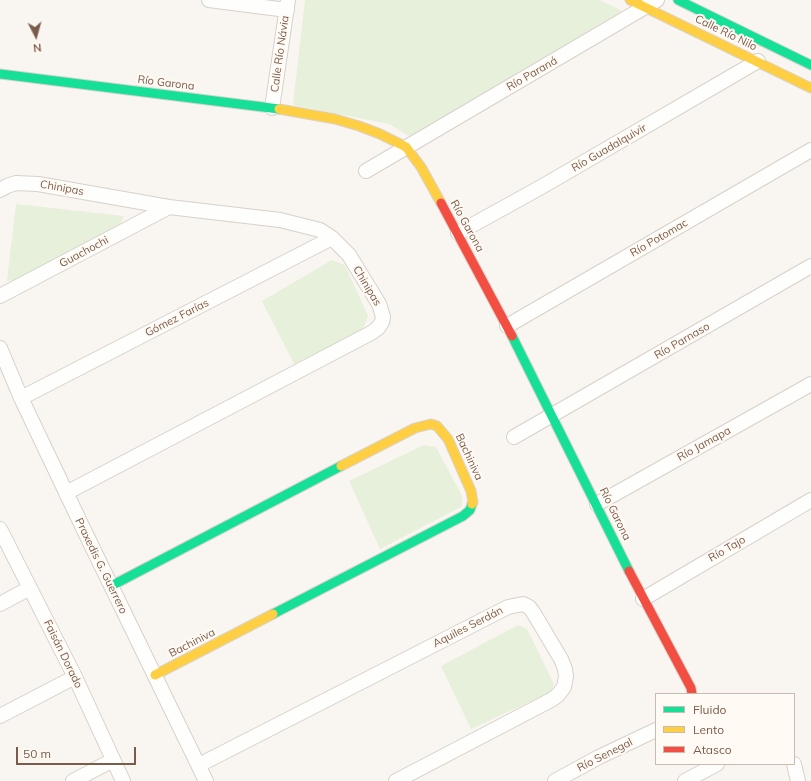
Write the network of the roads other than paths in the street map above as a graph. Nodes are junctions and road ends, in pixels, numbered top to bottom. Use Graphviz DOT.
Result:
graph roads {
  1 [pos="209,0"];
  2 [pos="630,0"];
  3 [pos="657,0"];
  4 [pos="678,0"];
  5 [pos="287,5"];
  6 [pos="645,8"];
  7 [pos="758,61"];
  8 [pos="811,65"];
  9 [pos="0,74"];
  10 [pos="811,88"];
  11 [pos="272,108"];
  12 [pos="406,147"];
  13 [pos="811,150"];
  14 [pos="366,171"];
  15 [pos="0,190"];
  16 [pos="169,207"];
  17 [pos="458,233"];
  18 [pos="332,238"];
  19 [pos="811,266"];
  20 [pos="0,296"];
  21 [pos="507,326"];
  22 [pos="0,348"];
  23 [pos="811,384"];
  24 [pos="21,398"];
  25 [pos="552,415"];
  26 [pos="514,437"];
  27 [pos="66,493"];
  28 [pos="811,500"];
  29 [pos="597,504"];
  30 [pos="0,529"];
  31 [pos="111,586"];
  32 [pos="30,588"];
  33 [pos="643,598"];
  34 [pos="0,604"];
  35 [pos="155,675"];
  36 [pos="75,677"];
  37 [pos="691,691"];
  38 [pos="0,716"];
  39 [pos="655,730"];
  40 [pos="114,760"];
  41 [pos="199,765"];
  42 [pos="715,765"];
  43 [pos="794,765"];
  44 [pos="74,781"];
  45 [pos="123,781"];
  46 [pos="206,781"];
  47 [pos="396,781"];
  48 [pos="555,781"];
  49 [pos="685,781"];
  50 [pos="798,781"];
  1 -- 5 [label="street"];
  2 -- 6 [label="street, Calle Río Nilo"];
  3 -- 6 [label="street, Río Paraná"];
  4 -- 8 [label="street, Calle Río Nilo"];
  5 -- 11 [label="street, Calle Río Návia"];
  6 -- 7 [label="street, Calle Río Nilo"];
  6 -- 12 [label="street, Río Paraná"];
  7 -- 10 [label="street, Calle Río Nilo"];
  7 -- 17 [label="street, Río Guadalquivir"];
  9 -- 11 [label="street, Río Garona"];
  11 -- 12 [label="street, Río Garona"];
  12 -- 14 [label="street, Río Paraná"];
  12 -- 17 [label="street, Río Garona"];
  13 -- 21 [label="street, Río Potomac"];
  15 -- 16 [label="street, Chinipas"];
  16 -- 18 [label="street, Chinipas"];
  16 -- 20 [label="street, Guachochi"];
  17 -- 21 [label="street, Río Garona"];
  18 -- 24 [label="street, Gómez Farías"];
  18 -- 27 [label="street, Chinipas"];
  19 -- 25 [label="street, Río Parnaso"];
  21 -- 25 [label="street, Río Garona"];
  22 -- 24 [label="street, Praxedis G. Guerrero"];
  23 -- 29 [label="street, Río Jamapa"];
  24 -- 27 [label="street, Praxedis G. Guerrero"];
  25 -- 26 [label="street, Río Parnaso"];
  25 -- 29 [label="street, Río Garona"];
  27 -- 31 [label="street, Praxedis G. Guerrero"];
  28 -- 33 [label="street, Río Tajo"];
  29 -- 33 [label="street, Río Garona"];
  30 -- 32 [label="street, Faisán Dorado"];
  31 -- 35 [label="street, Praxedis G. Guerrero"];
  31 -- 35 [label="street, Bachiniva"];
  32 -- 34 [label="street"];
  32 -- 36 [label="street, Faisán Dorado"];
  33 -- 37 [label="street, Río Garona"];
  35 -- 41 [label="street, Praxedis G. Guerrero"];
  36 -- 38 [label="street"];
  36 -- 40 [label="street, Faisán Dorado"];
  39 -- 48 [label="street, Río Senegal"];
  40 -- 44 [label="street"];
  40 -- 45 [label="street, Faisán Dorado"];
  41 -- 46 [label="street, Praxedis G. Guerrero"];
  41 -- 47 [label="street, Aquiles Serdán"];
  42 -- 49 [label="street"];
  43 -- 50 [label="street"];
}
